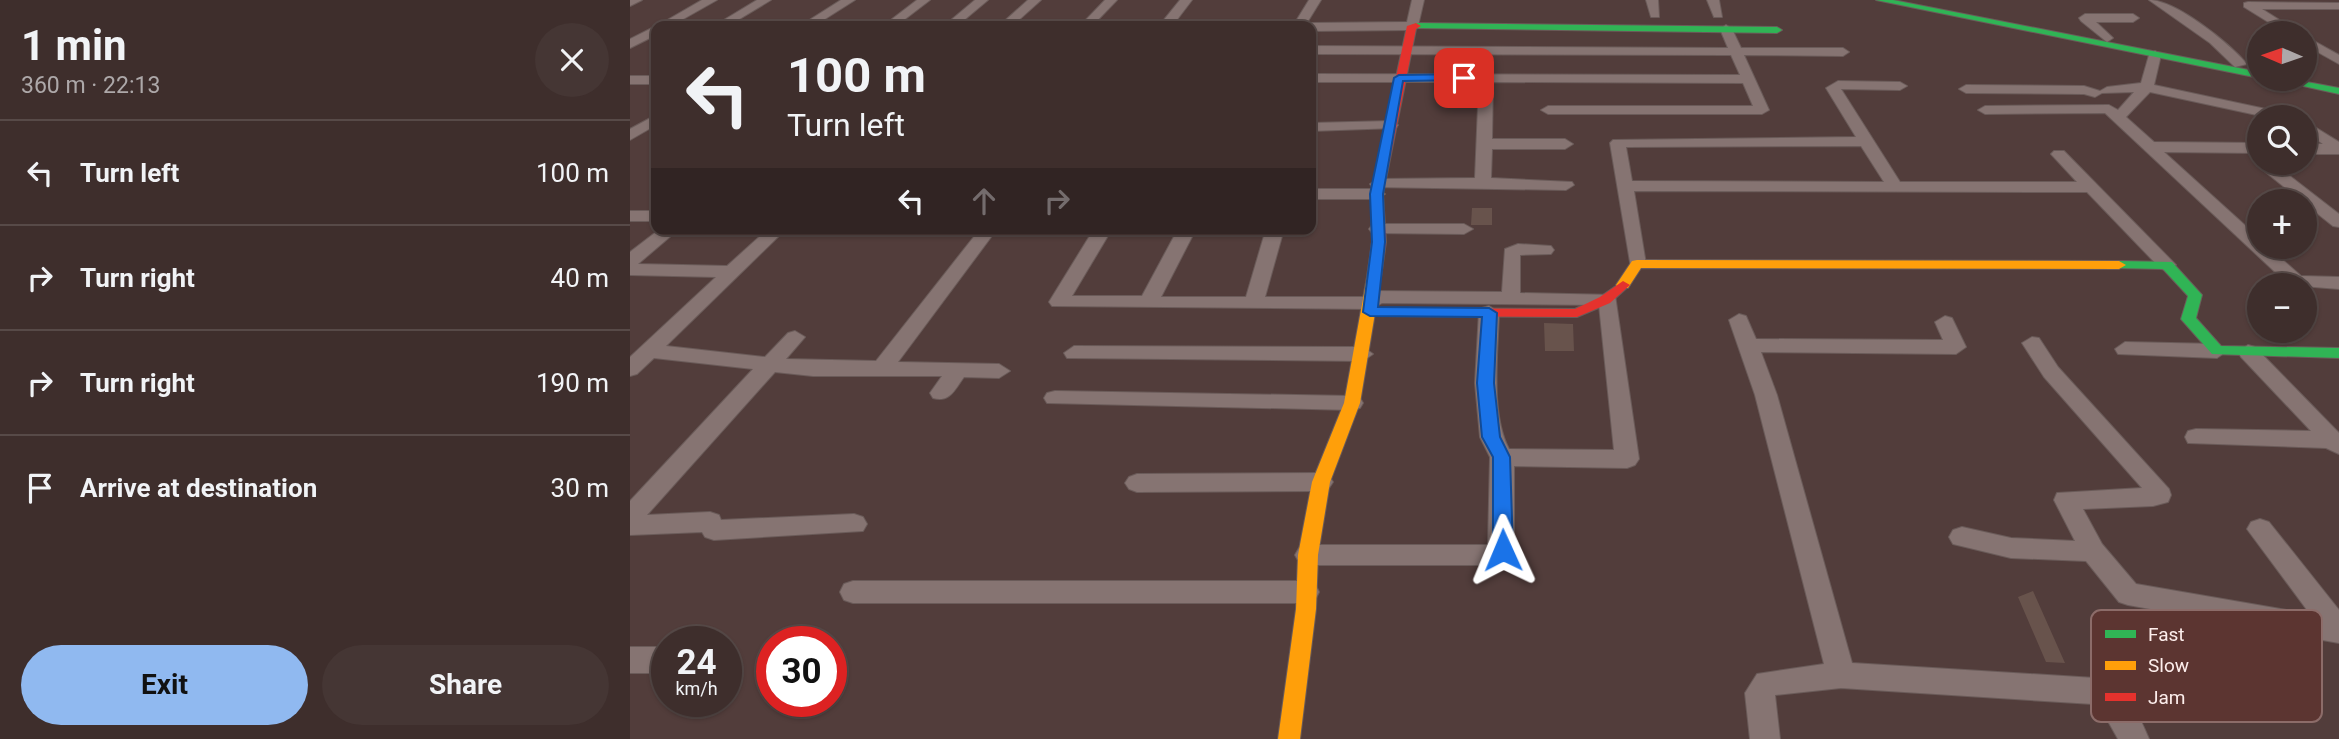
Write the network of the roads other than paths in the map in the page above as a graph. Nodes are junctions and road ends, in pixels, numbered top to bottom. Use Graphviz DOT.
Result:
graph roads {
  1 [pos="636,0"];
  2 [pos="711,0"];
  3 [pos="765,0"];
  4 [pos="849,0"];
  5 [pos="924,0"];
  6 [pos="982,0"];
  7 [pos="1035,0"];
  8 [pos="1111,0"];
  9 [pos="1186,0"];
  10 [pos="1315,0"];
  11 [pos="1418,0"];
  12 [pos="1652,0"];
  13 [pos="1713,0"];
  14 [pos="1880,0"];
  15 [pos="1914,0"];
  16 [pos="2155,0"];
  17 [pos="630,3"];
  18 [pos="2243,3"];
  19 [pos="2082,5"];
  20 [pos="2339,6"];
  21 [pos="1655,15"];
  22 [pos="1718,15"];
  23 [pos="2099,18"];
  24 [pos="2133,19"];
  25 [pos="672,21"];
  26 [pos="729,21"];
  27 [pos="814,21"];
  28 [pos="896,21"];
  29 [pos="956,21"];
  30 [pos="1011,21"];
  31 [pos="1091,21"];
  32 [pos="1169,21"];
  33 [pos="1302,21"];
  34 [pos="2274,21"];
  35 [pos="1412,26"];
  36 [pos="1316,27"];
  37 [pos="1726,29"];
  38 [pos="1777,30"];
  39 [pos="651,33"];
  40 [pos="2107,38"];
  41 [pos="630,45"];
  42 [pos="651,45"];
  43 [pos="2317,47"];
  44 [pos="1316,50"];
  45 [pos="1407,50"];
  46 [pos="1735,52"];
  47 [pos="1843,52"];
  48 [pos="2155,55"];
  49 [pos="2339,60"];
  50 [pos="2240,64"];
  51 [pos="2247,65"];
  52 [pos="2247,73"];
  53 [pos="1316,78"];
  54 [pos="1399,78"];
  55 [pos="1486,78"];
  56 [pos="1626,78"];
  57 [pos="2317,78"];
  58 [pos="1748,79"];
  59 [pos="630,80"];
  60 [pos="651,80"];
  61 [pos="2339,83"];
  62 [pos="1900,86"];
  63 [pos="2147,87"];
  64 [pos="2317,87"];
  65 [pos="2339,91"];
  66 [pos="2106,103"];
  67 [pos="2131,103"];
  68 [pos="2247,109"];
  69 [pos="1548,110"];
  70 [pos="651,123"];
  71 [pos="1391,125"];
  72 [pos="1638,126"];
  73 [pos="1316,127"];
  74 [pos="2317,133"];
  75 [pos="630,136"];
  76 [pos="1867,141"];
  77 [pos="1485,144"];
  78 [pos="1565,144"];
  79 [pos="2149,147"];
  80 [pos="2247,148"];
  81 [pos="2317,149"];
  82 [pos="2339,149"];
  83 [pos="2059,154"];
  84 [pos="2279,175"];
  85 [pos="1483,183"];
  86 [pos="1566,185"];
  87 [pos="1625,186"];
  88 [pos="1895,187"];
  89 [pos="2090,187"];
  90 [pos="1378,189"];
  91 [pos="1316,194"];
  92 [pos="630,216"];
  93 [pos="651,216"];
  94 [pos="2339,222"];
  95 [pos="1378,229"];
  96 [pos="1464,229"];
  97 [pos="663,235"];
  98 [pos="772,235"];
  99 [pos="984,235"];
  100 [pos="1099,235"];
  101 [pos="1184,235"];
  102 [pos="1273,235"];
  103 [pos="1545,250"];
  104 [pos="630,261"];
  105 [pos="1637,264"];
  106 [pos="2167,265"];
  107 [pos="630,269"];
  108 [pos="732,272"];
  109 [pos="2339,283"];
  110 [pos="1511,299"];
  111 [pos="1608,299"];
  112 [pos="1148,303"];
  113 [pos="1253,304"];
  114 [pos="1371,304"];
  115 [pos="1489,313"];
  116 [pos="1740,320"];
  117 [pos="1945,322"];
  118 [pos="795,337"];
  119 [pos="2032,343"];
  120 [pos="1748,345"];
  121 [pos="2125,349"];
  122 [pos="649,351"];
  123 [pos="2217,351"];
  124 [pos="2248,352"];
  125 [pos="1073,353"];
  126 [pos="2339,353"];
  127 [pos="1363,354"];
  128 [pos="769,364"];
  129 [pos="882,368"];
  130 [pos="630,369"];
  131 [pos="958,370"];
  132 [pos="999,370"];
  133 [pos="941,393"];
  134 [pos="1055,398"];
  135 [pos="1352,403"];
  136 [pos="2333,436"];
  137 [pos="2196,437"];
  138 [pos="1502,457"];
  139 [pos="1321,482"];
  140 [pos="1137,483"];
  141 [pos="630,517"];
  142 [pos="855,524"];
  143 [pos="630,525"];
  144 [pos="2260,529"];
  145 [pos="1962,537"];
  146 [pos="2093,551"];
  147 [pos="1308,555"];
  148 [pos="853,592"];
  149 [pos="1306,592"];
  150 [pos="2219,610"];
  151 [pos="2339,631"];
  152 [pos="630,660"];
  153 [pos="651,660"];
  154 [pos="1841,675"];
  155 [pos="2091,691"];
  156 [pos="2126,722"];
  157 [pos="1289,739"];
  158 [pos="1765,739"];
  159 [pos="2134,739"];
  1 -- 17 [label="street"];
  2 -- 25 [label="street"];
  3 -- 26 [label="street"];
  4 -- 27 [label="street"];
  5 -- 28 [label="street"];
  6 -- 29 [label="street"];
  7 -- 30 [label="street"];
  8 -- 31 [label="street"];
  9 -- 32 [label="street"];
  10 -- 33 [label="street"];
  11 -- 35 [label="street"];
  12 -- 21 [label="street"];
  13 -- 22 [label="street"];
  14 -- 48 [label="street"];
  15 -- 40 [label="street"];
  16 -- 50 [label="street"];
  18 -- 20 [label="street"];
  18 -- 34 [label="street"];
  19 -- 23 [label="street"];
  23 -- 24 [label="street"];
  23 -- 40 [label="street"];
  35 -- 36 [label="street"];
  35 -- 37 [label="street"];
  35 -- 45 [label="street"];
  37 -- 38 [label="street"];
  37 -- 46 [label="street"];
  39 -- 41 [label="street"];
  40 -- 50 [label="street"];
  41 -- 42 [label="street"];
  43 -- 49 [label="street"];
  44 -- 45 [label="street"];
  45 -- 46 [label="street"];
  45 -- 54 [label="street"];
  46 -- 47 [label="street"];
  46 -- 58 [label="street"];
  48 -- 52 [label="street"];
  48 -- 63 [label="street"];
  50 -- 51 [label="street"];
  53 -- 54 [label="street"];
  54 -- 55 [label="street"];
  54 -- 71 [label="street"];
  55 -- 56 [label="street"];
  55 -- 77 [label="street"];
  56 -- 58 [label="street"];
  56 -- 72 [label="street"];
  57 -- 61 [label="street"];
  58 -- 72 [label="street"];
  59 -- 60 [label="street"];
  62 -- 76 [label="street"];
  63 -- 66 [label="street"];
  63 -- 67 [label="street"];
  63 -- 68 [label="street"];
  64 -- 65 [label="street"];
  66 -- 66 [label="street"];
  66 -- 67 [label="street"];
  66 -- 67 [label="street"];
  66 -- 79 [label="street"];
  69 -- 72 [label="street"];
  70 -- 75 [label="street"];
  71 -- 73 [label="street"];
  71 -- 90 [label="street"];
  72 -- 76 [label="street"];
  72 -- 87 [label="street"];
  74 -- 82 [label="street"];
  76 -- 88 [label="street"];
  77 -- 78 [label="street"];
  77 -- 85 [label="street"];
  79 -- 80 [label="street"];
  79 -- 109 [label="street"];
  81 -- 82 [label="street"];
  83 -- 89 [label="street"];
  84 -- 94 [label="street"];
  85 -- 86 [label="street"];
  85 -- 90 [label="street"];
  87 -- 88 [label="street"];
  87 -- 105 [label="street"];
  88 -- 89 [label="street"];
  89 -- 106 [label="street"];
  90 -- 91 [label="street"];
  90 -- 95 [label="street"];
  92 -- 93 [label="street"];
  95 -- 96 [label="street"];
  95 -- 114 [label="street"];
  97 -- 104 [label="street"];
  98 -- 108 [label="street"];
  99 -- 129 [label="street"];
  100 -- 112 [label="street"];
  101 -- 112 [label="street"];
  102 -- 113 [label="street"];
  103 -- 110 [label="street"];
  105 -- 106 [label="street"];
  105 -- 111 [label="street"];
  106 -- 123 [label="street"];
  107 -- 108 [label="street"];
  108 -- 122 [label="street"];
  110 -- 111 [label="street"];
  110 -- 114 [label="street"];
  111 -- 115 [label="street"];
  111 -- 138 [label="street"];
  112 -- 113 [label="street"];
  113 -- 114 [label="street"];
  114 -- 115 [label="street"];
  114 -- 127 [label="street"];
  115 -- 138 [label="street"];
  116 -- 120 [label="street"];
  117 -- 120 [label="street"];
  118 -- 128 [label="street"];
  119 -- 146 [label="street"];
  120 -- 154 [label="street"];
  121 -- 123 [label="street"];
  122 -- 128 [label="street"];
  122 -- 130 [label="street"];
  123 -- 124 [label="street"];
  124 -- 126 [label="street"];
  124 -- 136 [label="street"];
  125 -- 127 [label="street"];
  127 -- 135 [label="street"];
  128 -- 129 [label="street"];
  128 -- 141 [label="street"];
  129 -- 131 [label="street"];
  131 -- 132 [label="street"];
  131 -- 133 [label="street"];
  134 -- 135 [label="street"];
  135 -- 139 [label="street"];
  136 -- 137 [label="street"];
  138 -- 147 [label="street"];
  139 -- 140 [label="street"];
  139 -- 147 [label="street"];
  142 -- 143 [label="street"];
  144 -- 151 [label="street"];
  145 -- 146 [label="street"];
  146 -- 150 [label="street"];
  147 -- 149 [label="street"];
  148 -- 149 [label="street"];
  149 -- 157 [label="street"];
  152 -- 153 [label="street"];
  154 -- 155 [label="street"];
  154 -- 158 [label="street"];
  156 -- 159 [label="street"];
}
